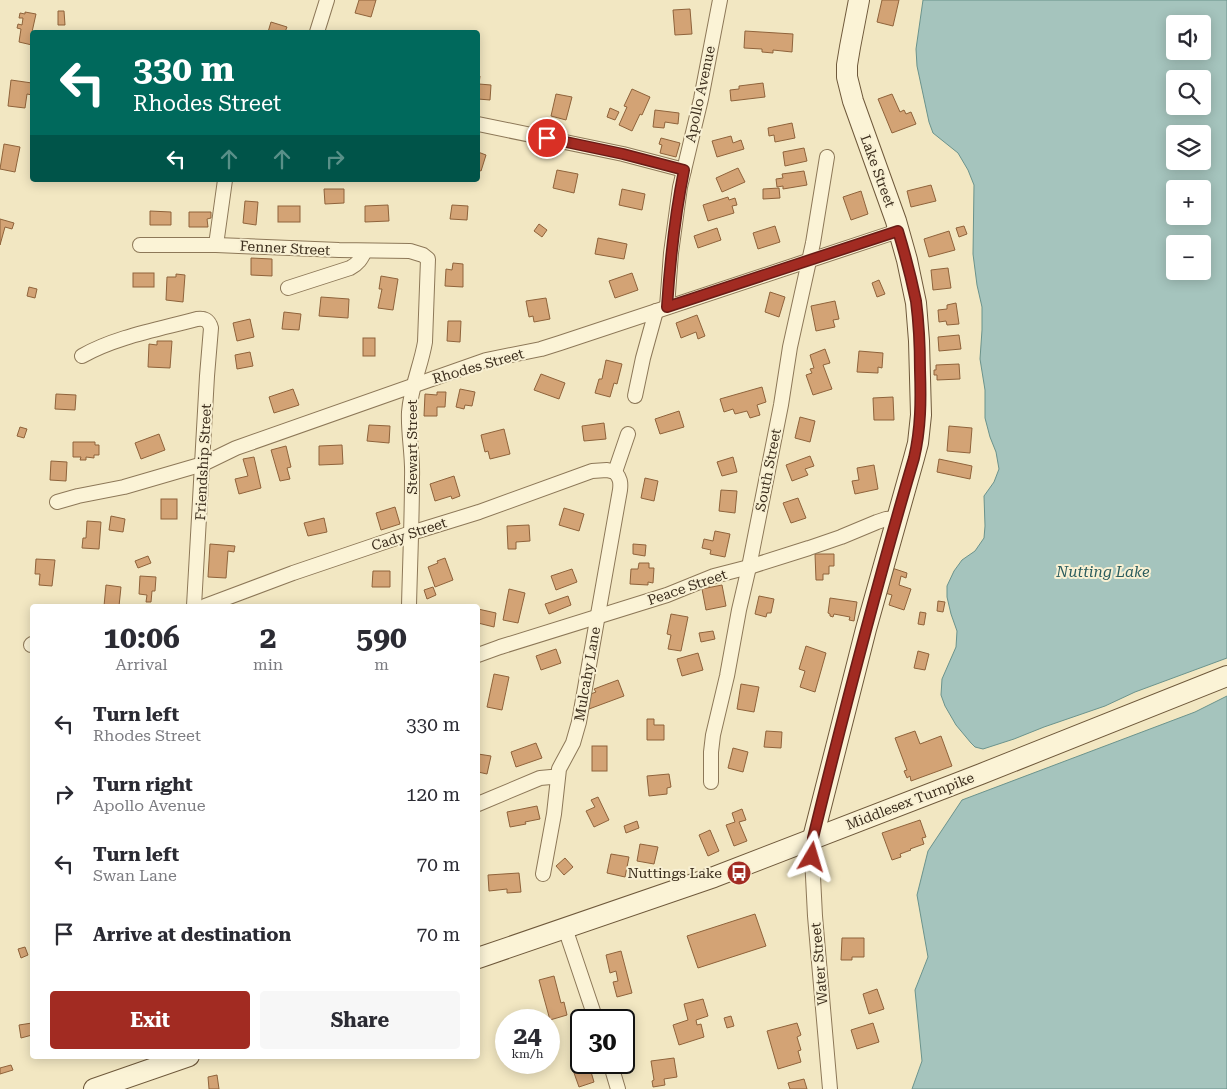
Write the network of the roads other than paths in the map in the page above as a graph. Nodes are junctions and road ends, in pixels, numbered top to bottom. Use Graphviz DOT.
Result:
graph roads {
  1 [pos="327,0"];
  2 [pos="720,0"];
  3 [pos="859,0"];
  4 [pos="318,30"];
  5 [pos="480,124"];
  6 [pos="827,157"];
  7 [pos="684,170"];
  8 [pos="225,182"];
  9 [pos="898,231"];
  10 [pos="216,244"];
  11 [pos="140,245"];
  12 [pos="365,251"];
  13 [pos="428,259"];
  14 [pos="810,260"];
  15 [pos="288,288"];
  16 [pos="662,309"];
  17 [pos="82,356"];
  18 [pos="413,385"];
  19 [pos="635,396"];
  20 [pos="628,434"];
  21 [pos="203,464"];
  22 [pos="615,472"];
  23 [pos="58,502"];
  24 [pos="897,518"];
  25 [pos="411,533"];
  26 [pos="749,567"];
  27 [pos="194,604"];
  28 [pos="210,604"];
  29 [pos="409,604"];
  30 [pos="598,616"];
  31 [pos="480,654"];
  32 [pos="1227,676"];
  33 [pos="557,778"];
  34 [pos="711,782"];
  35 [pos="480,803"];
  36 [pos="813,838"];
  37 [pos="543,874"];
  38 [pos="565,928"];
  39 [pos="480,957"];
  40 [pos="592,1009"];
  41 [pos="180,1059"];
  42 [pos="614,1074"];
  43 [pos="94,1089"];
  44 [pos="618,1089"];
  45 [pos="830,1089"];
  1 -- 4 [label="street"];
  2 -- 7 [label="street, Apollo Avenue"];
  3 -- 9 [label="main road, Lake Street"];
  5 -- 7 [label="street"];
  6 -- 14 [label="street, South Street"];
  7 -- 16 [label="street, Apollo Avenue"];
  8 -- 10 [label="street"];
  9 -- 14 [label="street, Rhodes Street"];
  9 -- 24 [label="main road, Lake Street"];
  10 -- 11 [label="street, Fenner Street"];
  10 -- 12 [label="street, Fenner Street"];
  12 -- 13 [label="street, Fenner Street"];
  12 -- 15 [label="street"];
  13 -- 18 [label="street, Stewart Street"];
  14 -- 16 [label="street, Rhodes Street"];
  14 -- 26 [label="street, South Street"];
  16 -- 18 [label="street, Rhodes Street"];
  16 -- 19 [label="street, Apollo Avenue"];
  17 -- 21 [label="street, Friendship Street"];
  18 -- 21 [label="street, Rhodes Street"];
  18 -- 25 [label="street, Stewart Street"];
  20 -- 22 [label="street"];
  21 -- 23 [label="street, Rhodes Street"];
  21 -- 27 [label="street, Friendship Street"];
  22 -- 25 [label="street, Cady Street"];
  22 -- 30 [label="street, Mulcahy Lane"];
  24 -- 26 [label="street, Peace Street"];
  24 -- 36 [label="main road, Lake Street"];
  25 -- 28 [label="street, Cady Street"];
  25 -- 29 [label="street, Stewart Street"];
  26 -- 30 [label="street, Peace Street"];
  26 -- 34 [label="street, South Street"];
  30 -- 31 [label="street, Peace Street"];
  30 -- 33 [label="street, Mulcahy Lane"];
  32 -- 36 [label="main road, Middlesex Turnpike"];
  33 -- 35 [label="street"];
  33 -- 37 [label="street, Mulcahy Lane"];
  36 -- 38 [label="main road, Middlesex Turnpike"];
  36 -- 45 [label="street, Water Street"];
  38 -- 39 [label="main road, Middlesex Turnpike"];
  38 -- 40 [label="street"];
  41 -- 43 [label="main road"];
  42 -- 44 [label="street"];
}
